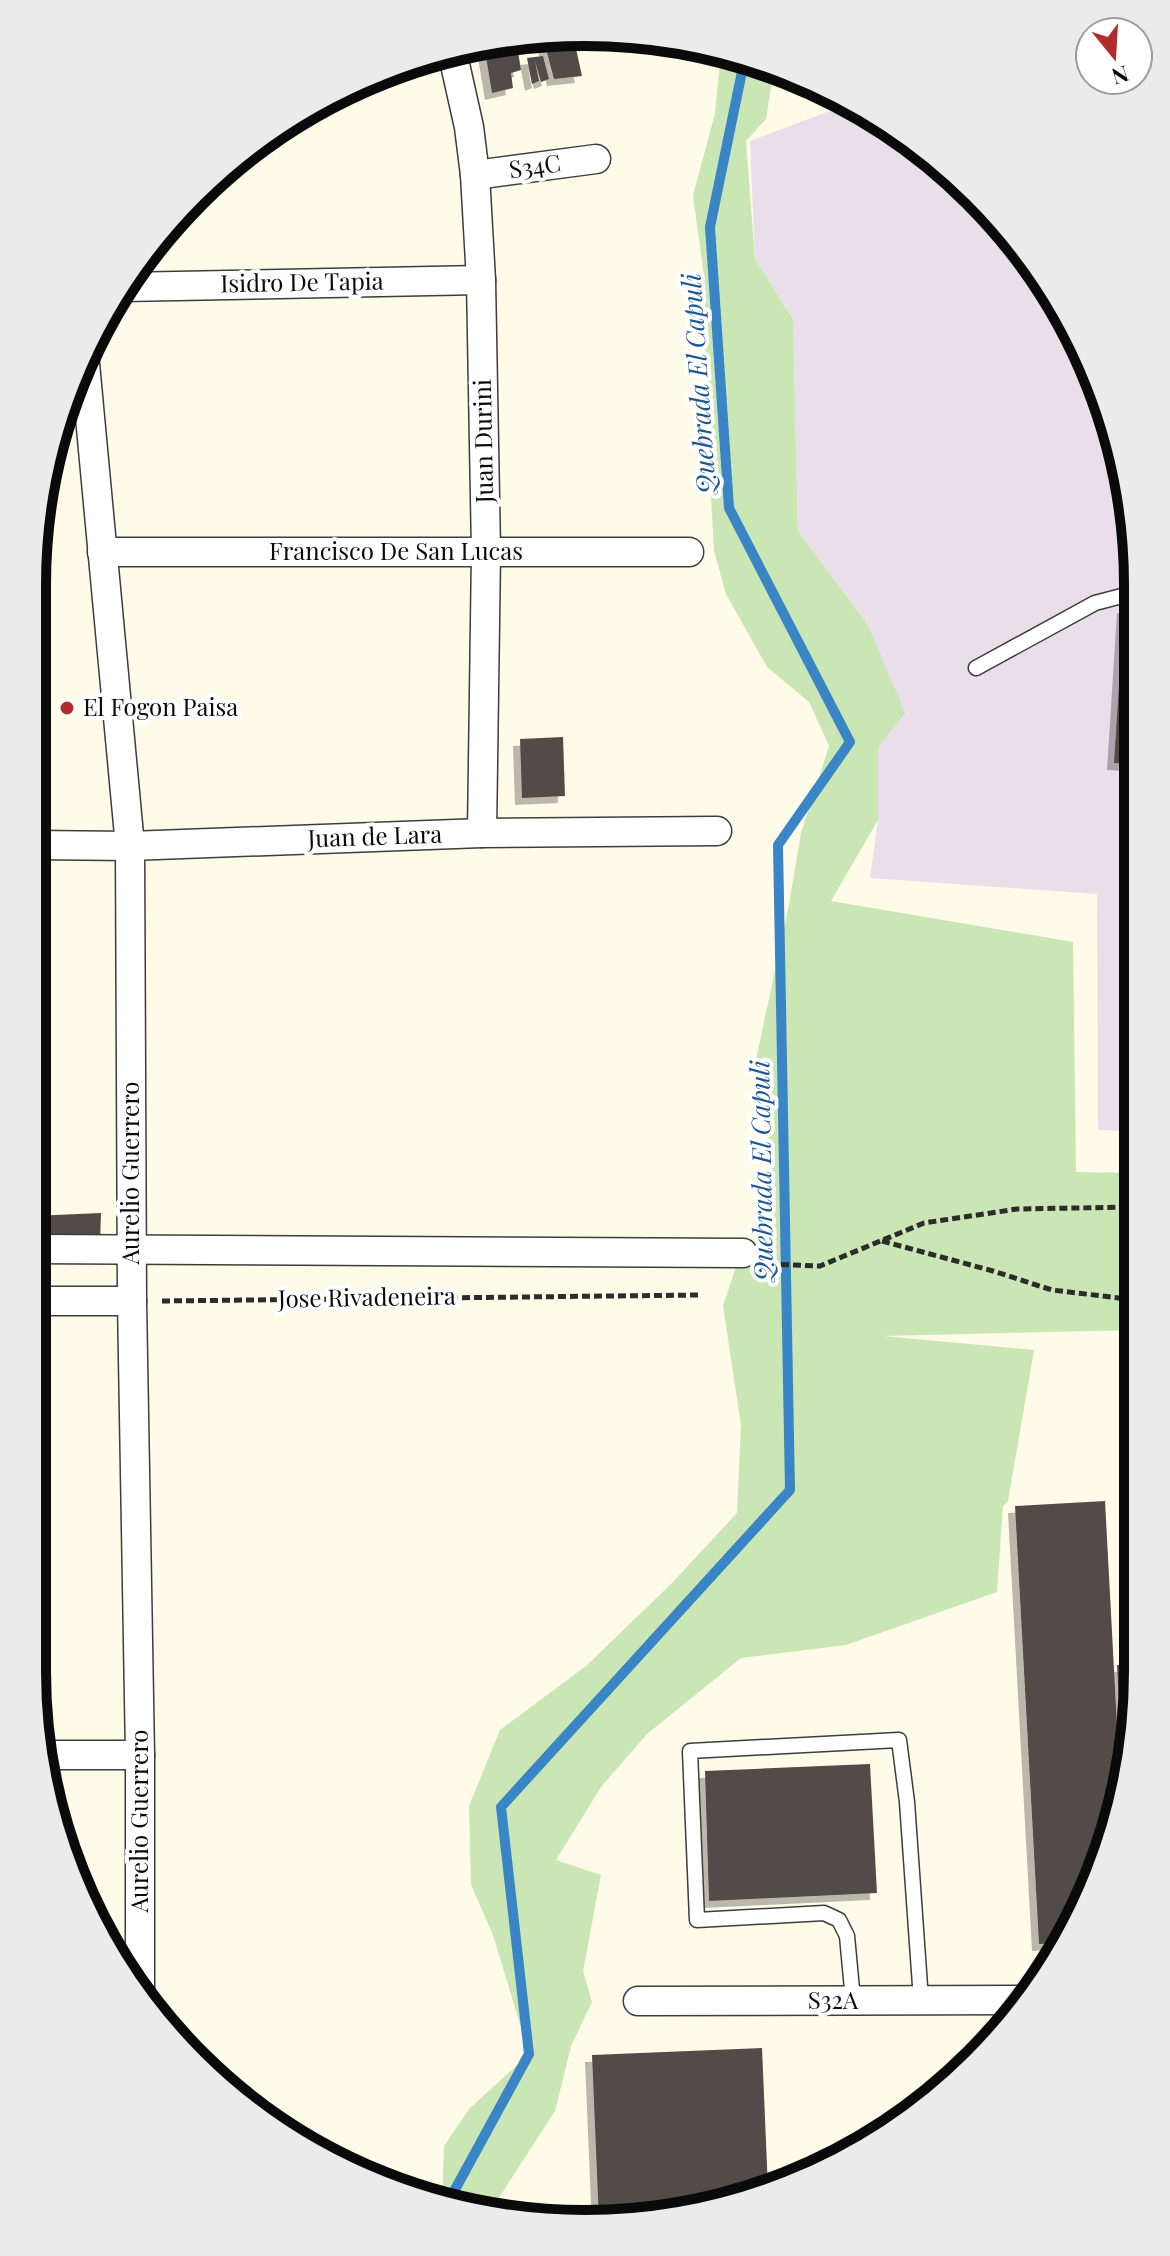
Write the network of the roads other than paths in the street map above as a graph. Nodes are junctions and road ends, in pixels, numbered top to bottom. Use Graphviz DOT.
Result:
graph roads {
  1 [pos="454,62"];
  2 [pos="596,159"];
  3 [pos="475,175"];
  4 [pos="481,280"];
  5 [pos="137,287"];
  6 [pos="86,380"];
  7 [pos="102,552"];
  8 [pos="486,552"];
  9 [pos="689,552"];
  10 [pos="1124,595"];
  11 [pos="976,668"];
  12 [pos="717,831"];
  13 [pos="482,833"];
  14 [pos="46,845"];
  15 [pos="130,846"];
  16 [pos="131,1248"];
  17 [pos="46,1249"];
  18 [pos="743,1253"];
  19 [pos="46,1301"];
  20 [pos="132,1301"];
  21 [pos="53,1755"];
  22 [pos="140,1755"];
  23 [pos="140,1974"];
  24 [pos="853,2000"];
  25 [pos="921,2000"];
  26 [pos="1012,2000"];
  27 [pos="638,2001"];
  1 -- 3 [label="street, Juan Durini"];
  2 -- 3 [label="street, S34C"];
  3 -- 4 [label="street, Juan Durini"];
  4 -- 5 [label="street, Isidro De Tapia"];
  4 -- 8 [label="street, Juan Durini"];
  6 -- 7 [label="street, Aurelio Guerrero"];
  7 -- 8 [label="street, Francisco De San Lucas"];
  7 -- 15 [label="street, Aurelio Guerrero"];
  8 -- 9 [label="street, Francisco De San Lucas"];
  8 -- 13 [label="street, Juan Durini"];
  10 -- 11 [label="lane"];
  12 -- 13 [label="street, Juan de Lara"];
  13 -- 15 [label="street, Juan de Lara"];
  14 -- 15 [label="street, Juan de Lara"];
  15 -- 16 [label="street, Aurelio Guerrero"];
  16 -- 17 [label="street"];
  16 -- 18 [label="street"];
  16 -- 20 [label="street, Aurelio Guerrero"];
  19 -- 20 [label="street"];
  20 -- 22 [label="street, Aurelio Guerrero"];
  21 -- 22 [label="street"];
  22 -- 23 [label="street, Aurelio Guerrero"];
  24 -- 25 [label="street, S32A"];
  24 -- 25 [label="lane"];
  24 -- 27 [label="street, S32A"];
  25 -- 26 [label="street, S32A"];
}
